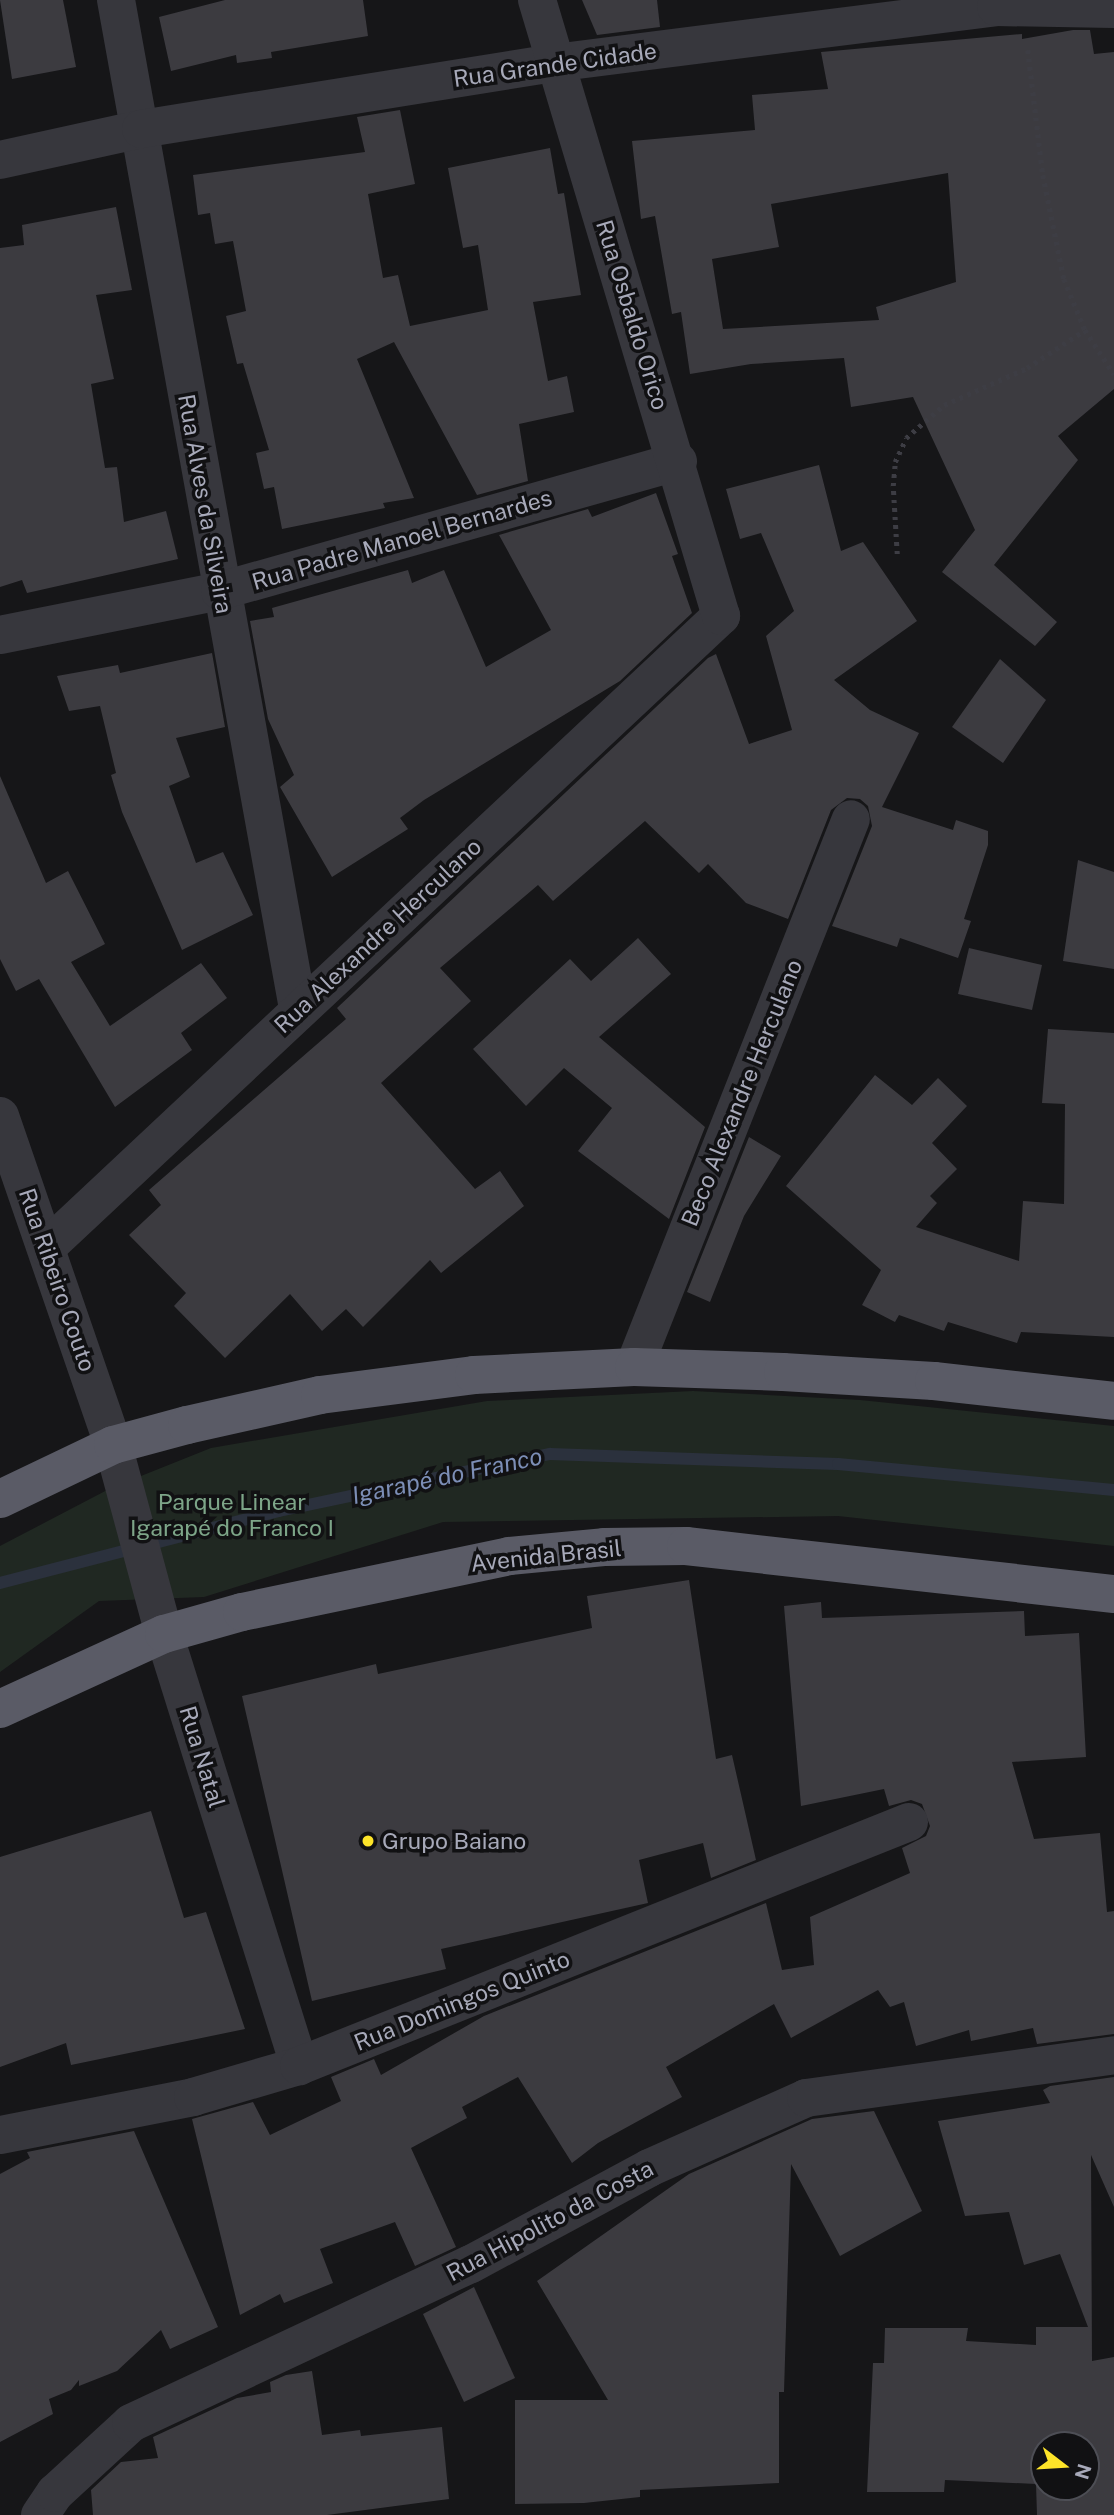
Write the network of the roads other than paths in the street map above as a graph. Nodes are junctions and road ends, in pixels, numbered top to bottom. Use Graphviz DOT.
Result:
graph roads {
  1 [pos="116,0"];
  2 [pos="537,0"];
  3 [pos="1114,9"];
  4 [pos="554,63"];
  5 [pos="141,129"];
  6 [pos="0,160"];
  7 [pos="678,461"];
  8 [pos="220,591"];
  9 [pos="713,628"];
  10 [pos="0,635"];
  11 [pos="851,819"];
  12 [pos="298,1008"];
  13 [pos="0,1116"];
  14 [pos="46,1248"];
  15 [pos="634,1367"];
  16 [pos="1114,1401"];
  17 [pos="113,1445"];
  18 [pos="0,1499"];
  19 [pos="1114,1594"];
  20 [pos="164,1633"];
  21 [pos="0,1709"];
  22 [pos="909,1822"];
  23 [pos="1114,2055"];
  24 [pos="299,2066"];
  25 [pos="0,2135"];
  26 [pos="40,2515"];
  1 -- 5 [label="street, Rua Alves da Silveira"];
  2 -- 4 [label="street, Rua Osbaldo Orico"];
  3 -- 4 [label="street, Rua Grande Cidade"];
  4 -- 5 [label="street, Rua Grande Cidade"];
  4 -- 7 [label="street, Rua Osbaldo Orico"];
  5 -- 6 [label="street, Rua Grande Cidade"];
  5 -- 8 [label="street, Rua Alves da Silveira"];
  7 -- 8 [label="street, Rua Padre Manoel Bernardes"];
  7 -- 9 [label="street, Rua Osbaldo Orico"];
  8 -- 10 [label="street, Rua Padre Manoel Bernardes"];
  8 -- 12 [label="street, Rua Alves da Silveira"];
  9 -- 12 [label="street, Rua Alexandre Herculano"];
  11 -- 15 [label="street, Beco Alexandre Herculano"];
  12 -- 14 [label="street, Rua Alexandre Herculano"];
  13 -- 14 [label="street, Rua Ribeiro Couto"];
  14 -- 17 [label="street, Rua Ribeiro Couto"];
  15 -- 16 [label="highway"];
  15 -- 17 [label="highway"];
  17 -- 18 [label="highway"];
  17 -- 20 [label="street, Rua Natal"];
  19 -- 20 [label="highway, Avenida Brasil"];
  20 -- 21 [label="highway, Avenida Brasil"];
  20 -- 24 [label="street, Rua Natal"];
  22 -- 24 [label="street, Rua Domingos Quinto"];
  23 -- 26 [label="street, Rua Hipolito da Costa"];
  24 -- 25 [label="street, Rua Domingos Quinto"];
}
